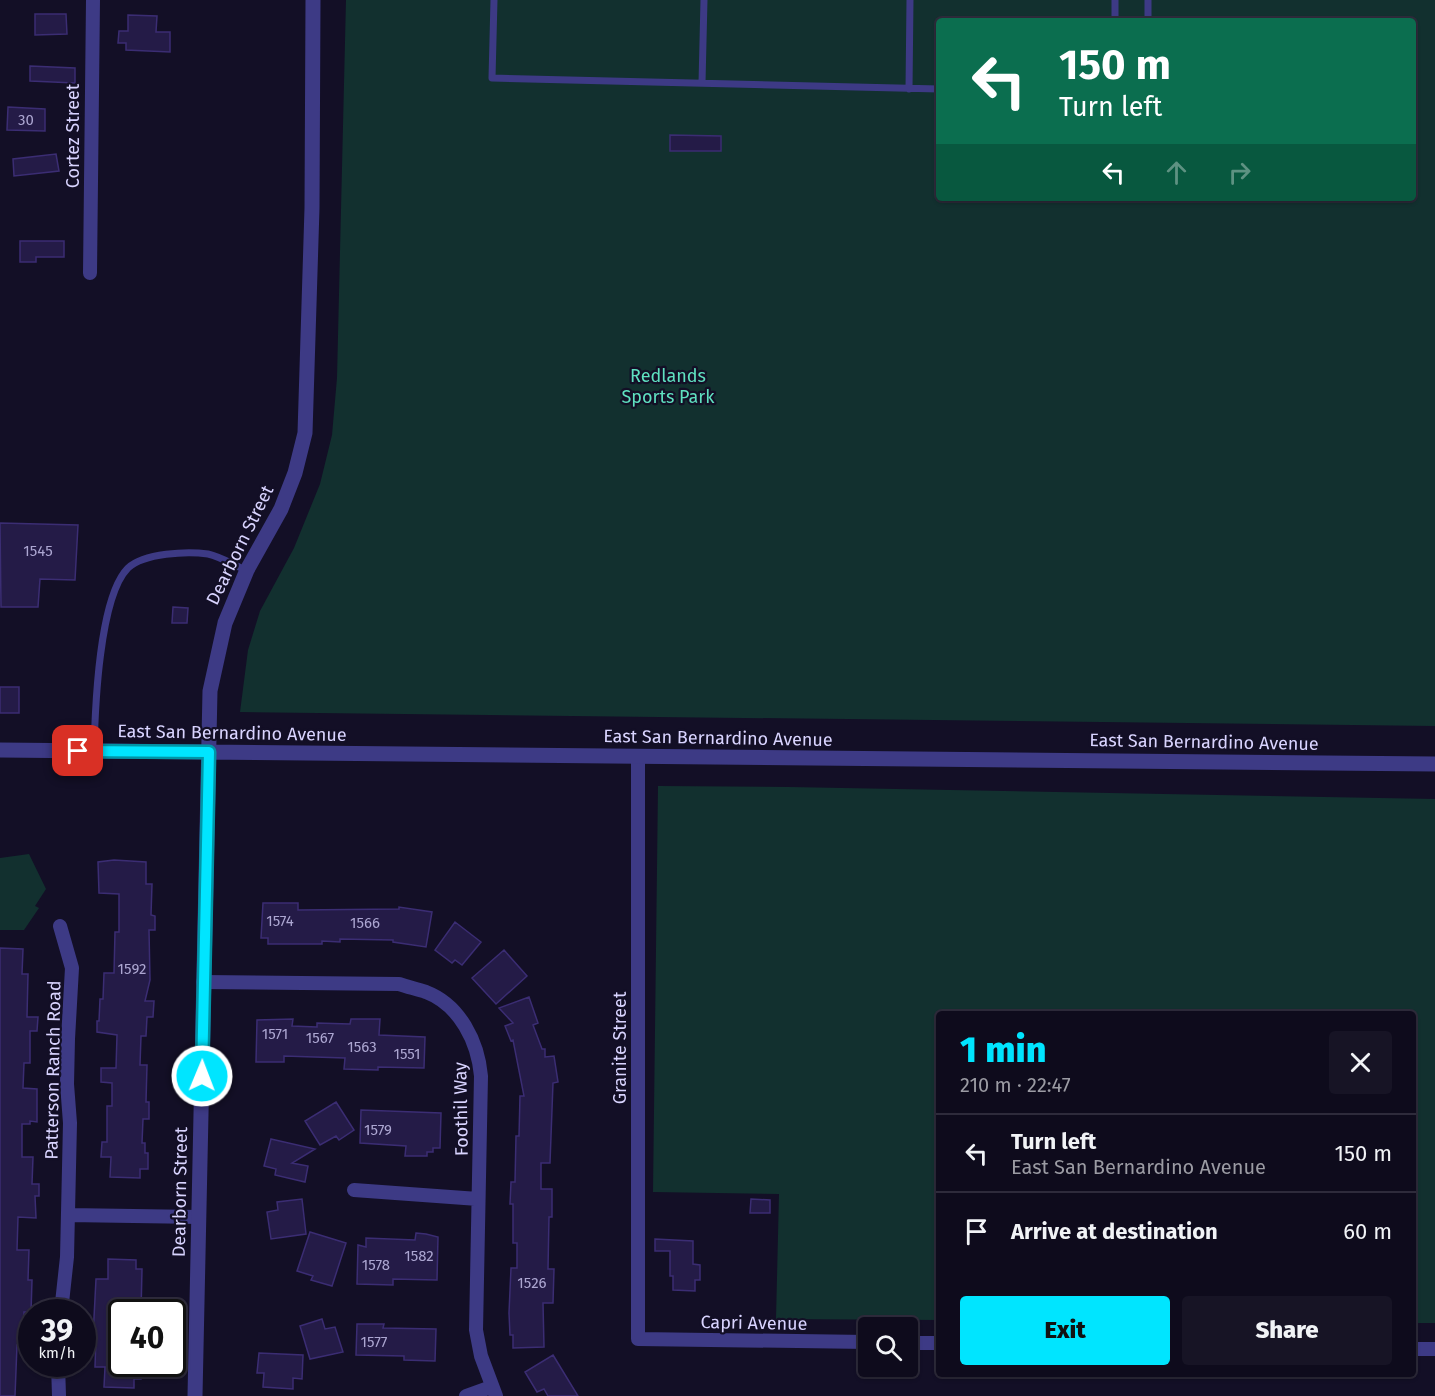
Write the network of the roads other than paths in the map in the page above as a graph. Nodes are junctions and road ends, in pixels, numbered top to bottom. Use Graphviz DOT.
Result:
graph roads {
  1 [pos="93,0"];
  2 [pos="312,0"];
  3 [pos="494,0"];
  4 [pos="704,0"];
  5 [pos="910,0"];
  6 [pos="1115,0"];
  7 [pos="1148,0"];
  8 [pos="1115,18"];
  9 [pos="1148,18"];
  10 [pos="702,83"];
  11 [pos="909,89"];
  12 [pos="936,89"];
  13 [pos="90,273"];
  14 [pos="247,570"];
  15 [pos="0,750"];
  16 [pos="94,751"];
  17 [pos="209,752"];
  18 [pos="638,757"];
  19 [pos="1435,764"];
  20 [pos="60,926"];
  21 [pos="203,982"];
  22 [pos="354,1190"];
  23 [pos="478,1199"];
  24 [pos="68,1215"];
  25 [pos="199,1217"];
  26 [pos="62,1299"];
  27 [pos="639,1339"];
  28 [pos="858,1342"];
  29 [pos="918,1342"];
  30 [pos="936,1343"];
  31 [pos="1416,1349"];
  32 [pos="1435,1349"];
  33 [pos="58,1377"];
  34 [pos="493,1391"];
  35 [pos="59,1396"];
  36 [pos="195,1396"];
  37 [pos="466,1396"];
  1 -- 13 [label="street, Cortez Street"];
  2 -- 14 [label="street, Dearborn Street"];
  3 -- 10 [label="lane"];
  4 -- 10 [label="lane"];
  5 -- 11 [label="lane"];
  6 -- 8 [label="lane"];
  7 -- 9 [label="lane"];
  10 -- 11 [label="lane"];
  11 -- 12 [label="lane"];
  14 -- 16 [label="lane"];
  14 -- 17 [label="street, Dearborn Street"];
  15 -- 16 [label="street, East San Bernardino Avenue"];
  16 -- 17 [label="street, East San Bernardino Avenue"];
  17 -- 18 [label="street, East San Bernardino Avenue"];
  17 -- 21 [label="street, Dearborn Street"];
  18 -- 19 [label="street, East San Bernardino Avenue"];
  18 -- 27 [label="street, Granite Street"];
  20 -- 24 [label="street, Patterson Ranch Road"];
  21 -- 23 [label="street, Foothil Way"];
  21 -- 25 [label="street, Dearborn Street"];
  22 -- 23 [label="street"];
  23 -- 34 [label="street, Foothil Way"];
  24 -- 25 [label="street"];
  24 -- 26 [label="street, Patterson Ranch Road"];
  25 -- 36 [label="street, Dearborn Street"];
  27 -- 28 [label="street, Capri Avenue"];
  29 -- 30 [label="street"];
  31 -- 32 [label="street"];
  33 -- 35 [label="street"];
  34 -- 37 [label="street"];
}
